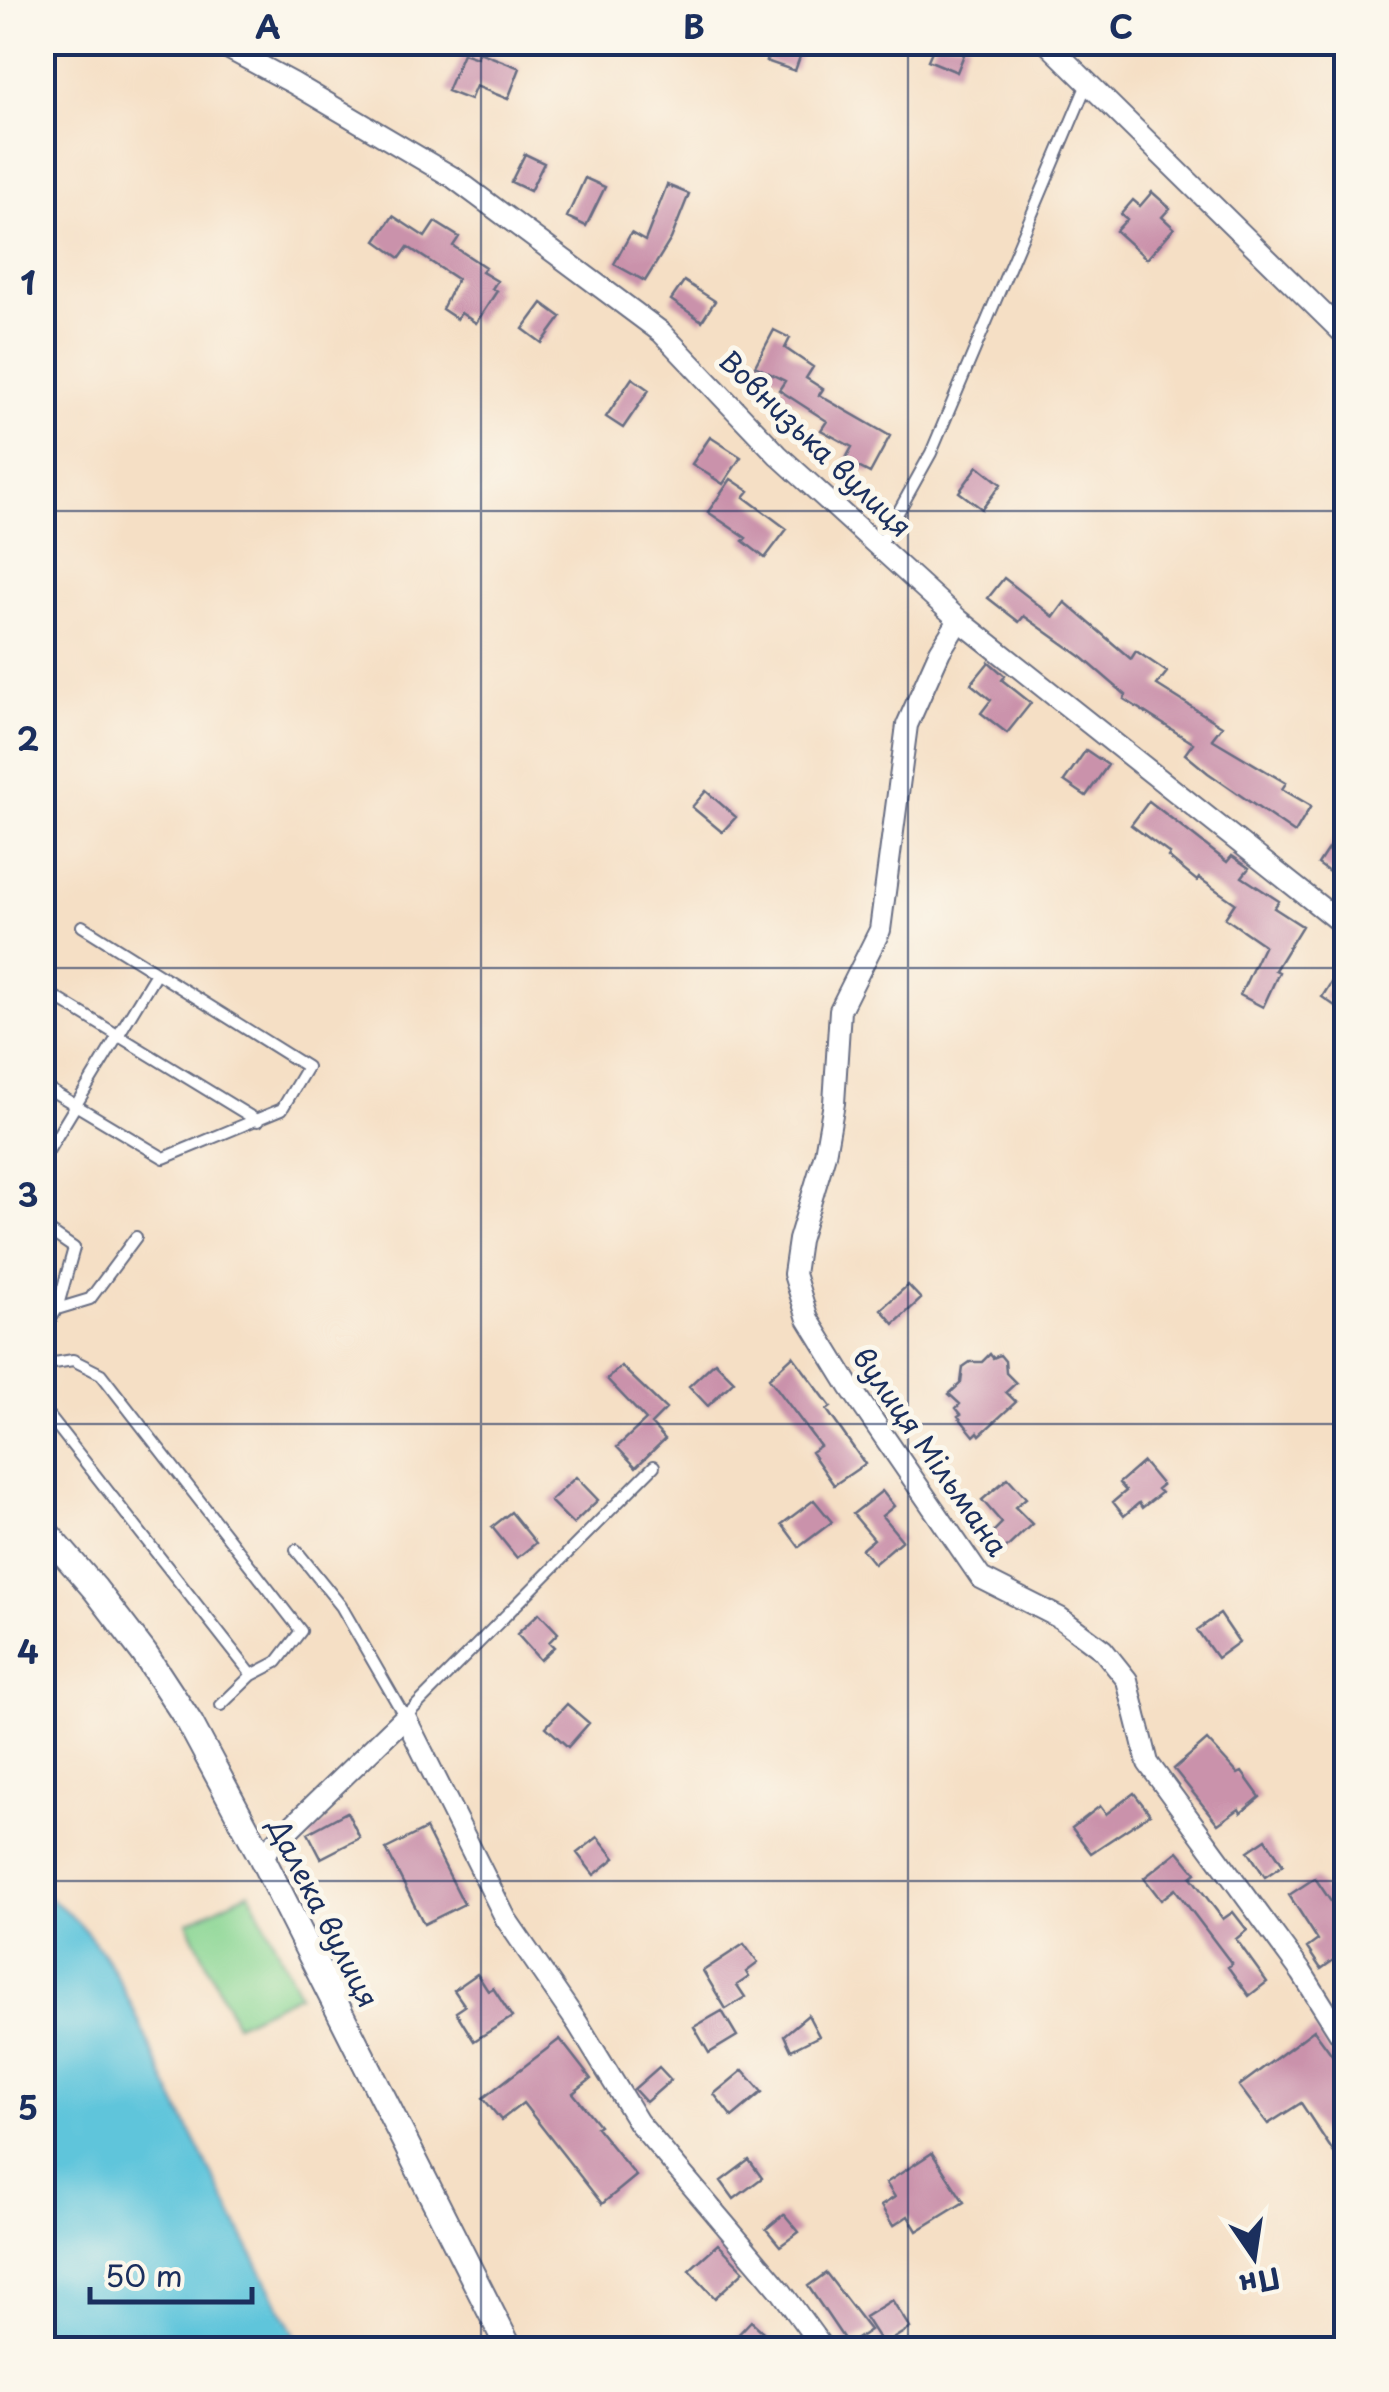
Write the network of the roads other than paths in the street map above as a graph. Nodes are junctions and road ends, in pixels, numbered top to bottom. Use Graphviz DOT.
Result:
graph roads {
  1 [pos="216,42"];
  2 [pos="1046,42"];
  3 [pos="1088,84"];
  4 [pos="1346,336"];
  5 [pos="880,545"];
  6 [pos="959,620"];
  7 [pos="82,926"];
  8 [pos="1346,927"];
  9 [pos="156,973"];
  10 [pos="42,989"];
  11 [pos="118,1035"];
  12 [pos="42,1085"];
  13 [pos="76,1106"];
  14 [pos="258,1121"];
  15 [pos="42,1160"];
  16 [pos="42,1226"];
  17 [pos="136,1237"];
  18 [pos="56,1309"];
  19 [pos="42,1334"];
  20 [pos="42,1366"];
  21 [pos="42,1407"];
  22 [pos="654,1466"];
  23 [pos="44,1533"];
  24 [pos="296,1550"];
  25 [pos="252,1675"];
  26 [pos="222,1705"];
  27 [pos="405,1717"];
  28 [pos="261,1856"];
  29 [pos="1346,2043"];
  30 [pos="510,2350"];
  31 [pos="824,2350"];
  1 -- 5 [label="street, Вовнизька вулиця"];
  2 -- 3 [label="street"];
  3 -- 4 [label="street"];
  3 -- 5 [label="lane"];
  5 -- 6 [label="street, Вовнизька вулиця"];
  6 -- 8 [label="street, Вовнизька вулиця"];
  6 -- 29 [label="street, вулиця Мільмана"];
  7 -- 9 [label="lane"];
  9 -- 11 [label="lane"];
  9 -- 14 [label="lane"];
  10 -- 11 [label="lane"];
  11 -- 13 [label="lane"];
  11 -- 14 [label="lane"];
  12 -- 13 [label="lane"];
  13 -- 14 [label="lane"];
  13 -- 15 [label="lane"];
  16 -- 18 [label="lane"];
  17 -- 18 [label="lane"];
  18 -- 19 [label="lane"];
  20 -- 25 [label="lane"];
  21 -- 25 [label="lane"];
  22 -- 27 [label="lane"];
  23 -- 28 [label="street, Далека вулиця"];
  24 -- 27 [label="lane"];
  25 -- 26 [label="lane"];
  27 -- 28 [label="street"];
  27 -- 31 [label="street"];
  28 -- 30 [label="street, Далека вулиця"];
}
